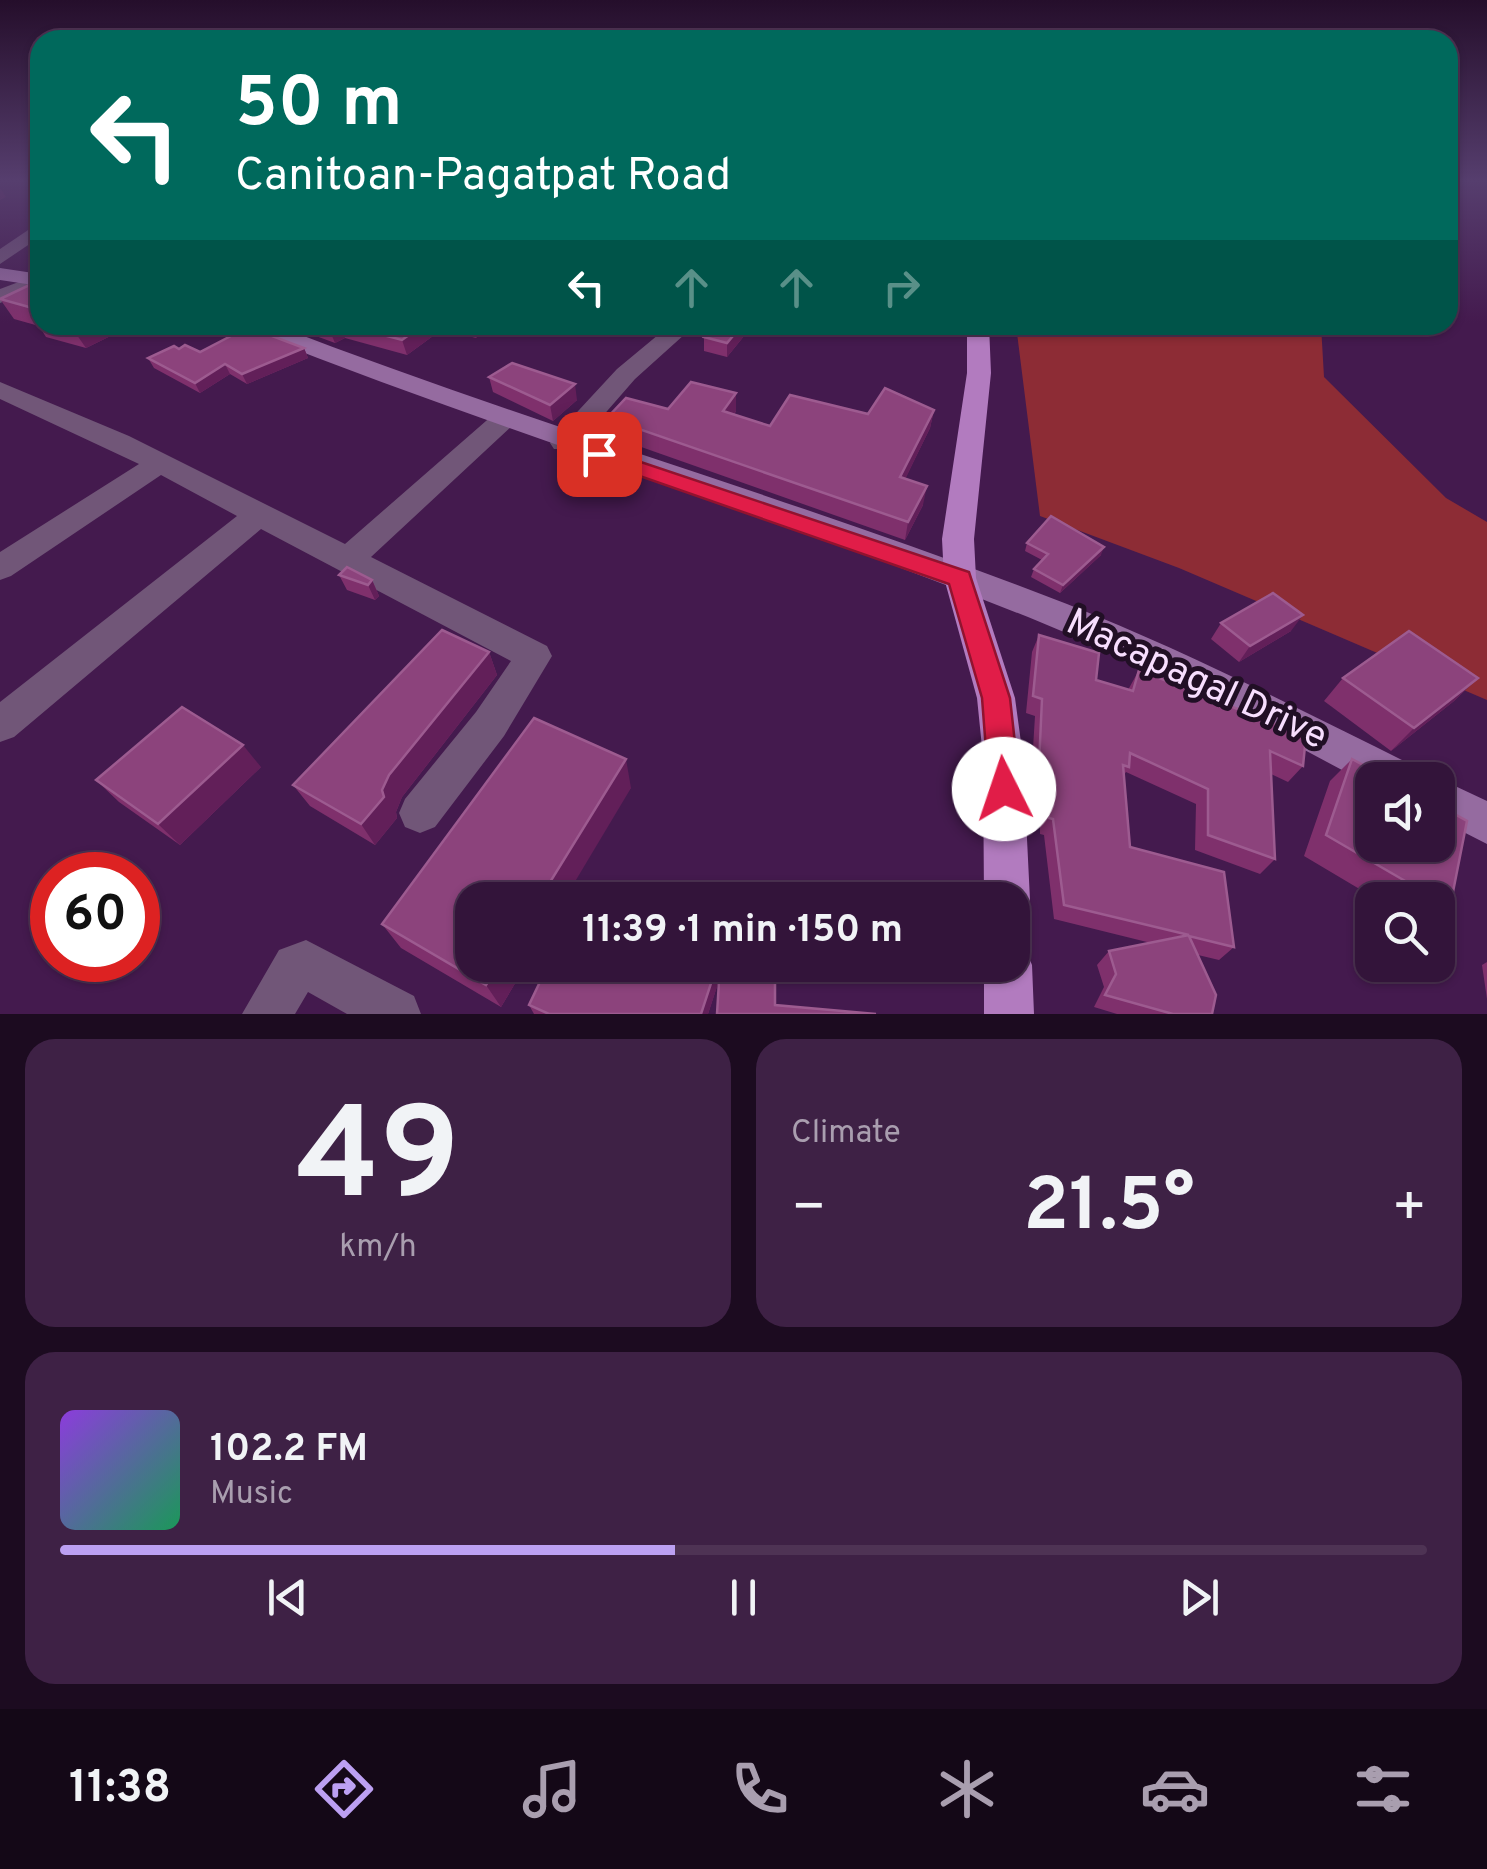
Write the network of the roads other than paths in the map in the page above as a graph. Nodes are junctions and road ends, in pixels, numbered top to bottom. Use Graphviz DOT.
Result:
graph roads {
  1 [pos="30,236"];
  2 [pos="0,258"];
  3 [pos="0,274"];
  4 [pos="30,279"];
  5 [pos="30,284"];
  6 [pos="0,297"];
  7 [pos="280,335"];
  8 [pos="672,335"];
  9 [pos="978,335"];
  10 [pos="0,390"];
  11 [pos="503,420"];
  12 [pos="564,442"];
  13 [pos="160,463"];
  14 [pos="259,514"];
  15 [pos="348,560"];
  16 [pos="0,568"];
  17 [pos="974,583"];
  18 [pos="0,726"];
  19 [pos="1366,762"];
  20 [pos="1455,807"];
  21 [pos="420,813"];
  22 [pos="1487,823"];
  23 [pos="1006,882"];
  24 [pos="1008,982"];
  25 [pos="267,1014"];
  26 [pos="396,1014"];
  27 [pos="1009,1014"];
  1 -- 2 [label="street"];
  3 -- 4 [label="street"];
  5 -- 6 [label="street"];
  7 -- 11 [label="street, Macapagal Drive"];
  8 -- 12 [label="street"];
  9 -- 17 [label="main road"];
  10 -- 13 [label="street"];
  11 -- 12 [label="street, Macapagal Drive"];
  11 -- 15 [label="street"];
  12 -- 17 [label="street, Macapagal Drive"];
  13 -- 14 [label="street"];
  13 -- 16 [label="street"];
  14 -- 15 [label="street"];
  14 -- 18 [label="street"];
  15 -- 21 [label="street"];
  17 -- 19 [label="street, Macapagal Drive"];
  17 -- 23 [label="main road"];
  20 -- 22 [label="street"];
  24 -- 27 [label="main road"];
  25 -- 26 [label="street"];
}
